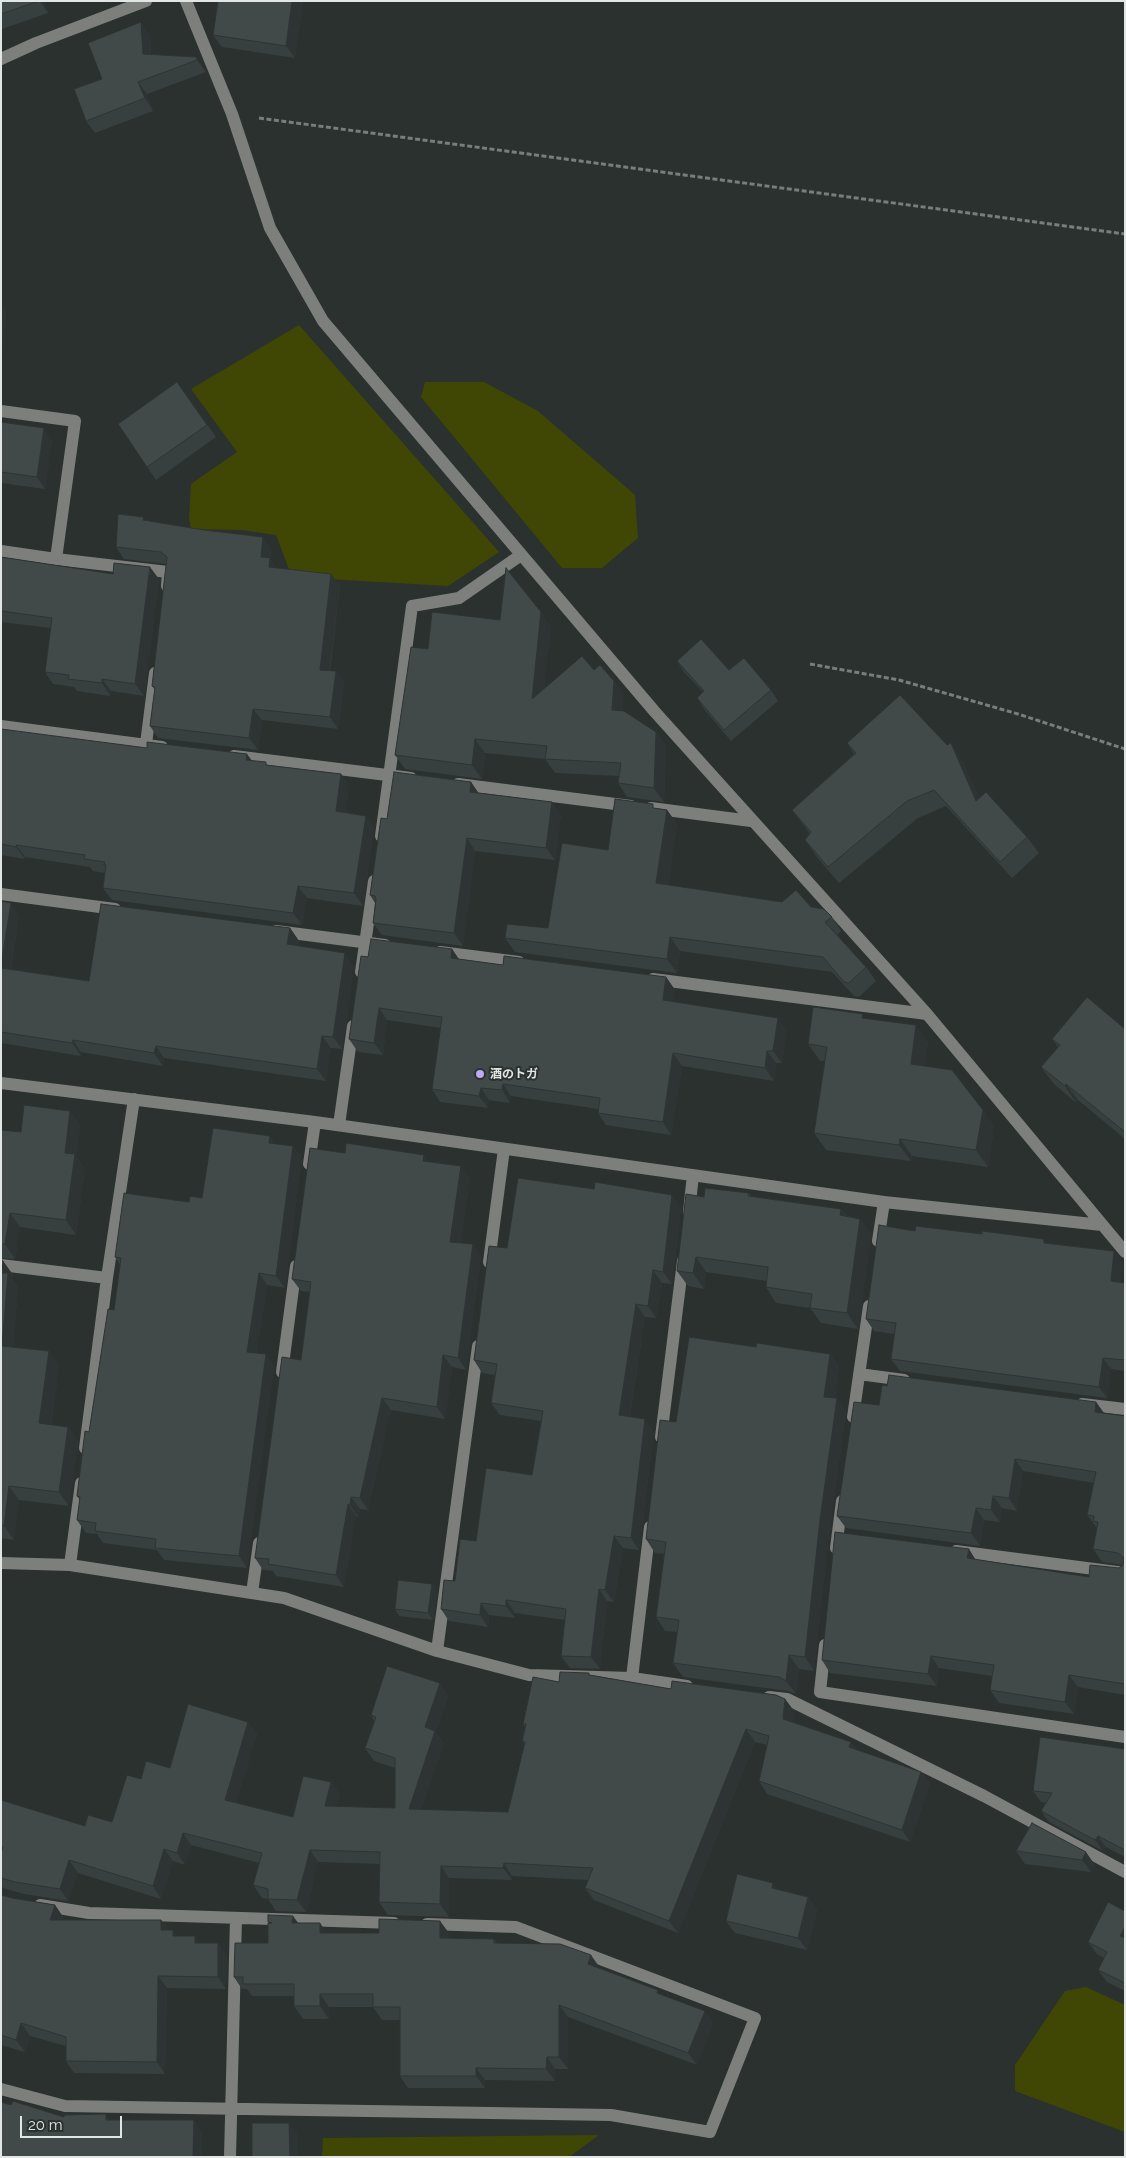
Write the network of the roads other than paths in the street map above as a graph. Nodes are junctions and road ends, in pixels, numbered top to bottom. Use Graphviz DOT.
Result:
graph roads {
  1 [pos="146,1"];
  2 [pos="186,1"];
  3 [pos="1,59"];
  4 [pos="1,411"];
  5 [pos="1,551"];
  6 [pos="521,555"];
  7 [pos="56,559"];
  8 [pos="165,600"];
  9 [pos="157,658"];
  10 [pos="1,726"];
  11 [pos="146,744"];
  12 [pos="175,748"];
  13 [pos="224,754"];
  14 [pos="390,775"];
  15 [pos="419,779"];
  16 [pos="449,783"];
  17 [pos="751,821"];
  18 [pos="380,844"];
  19 [pos="377,864"];
  20 [pos="1,894"];
  21 [pos="129,911"];
  22 [pos="267,929"];
  23 [pos="365,942"];
  24 [pos="395,946"];
  25 [pos="424,950"];
  26 [pos="533,964"];
  27 [pos="641,978"];
  28 [pos="360,981"];
  29 [pos="356,1010"];
  30 [pos="927,1014"];
  31 [pos="1,1083"];
  32 [pos="134,1099"];
  33 [pos="315,1122"];
  34 [pos="339,1126"];
  35 [pos="504,1149"];
  36 [pos="693,1176"];
  37 [pos="307,1181"];
  38 [pos="884,1202"];
  39 [pos="687,1225"];
  40 [pos="1102,1225"];
  41 [pos="685,1244"];
  42 [pos="298,1250"];
  43 [pos="877,1250"];
  44 [pos="1125,1252"];
  45 [pos="1,1266"];
  46 [pos="487,1277"];
  47 [pos="107,1278"];
  48 [pos="870,1298"];
  49 [pos="479,1336"];
  50 [pos="859,1374"];
  51 [pos="918,1382"];
  52 [pos="280,1387"];
  53 [pos="1066,1402"];
  54 [pos="1125,1409"];
  55 [pos="851,1431"];
  56 [pos="660,1451"];
  57 [pos="844,1488"];
  58 [pos="652,1510"];
  59 [pos="260,1534"];
  60 [pos="942,1549"];
  61 [pos="1,1563"];
  62 [pos="70,1565"];
  63 [pos="834,1565"];
  64 [pos="1125,1573"];
  65 [pos="252,1593"];
  66 [pos="826,1633"];
  67 [pos="437,1651"];
  68 [pos="632,1678"];
  69 [pos="700,1687"];
  70 [pos="820,1692"];
  71 [pos="758,1695"];
  72 [pos="810,1710"];
  73 [pos="1125,1737"];
  74 [pos="1125,1872"];
  75 [pos="31,1903"];
  76 [pos="236,1918"];
  77 [pos="1,2089"];
  78 [pos="232,2108"];
  79 [pos="230,2157"];
  1 -- 3 [label="street"];
  2 -- 6 [label="street"];
  4 -- 7 [label="street"];
  5 -- 7 [label="street"];
  6 -- 14 [label="street"];
  6 -- 17 [label="street"];
  7 -- 8 [label="street"];
  9 -- 11 [label="street"];
  10 -- 11 [label="street"];
  11 -- 12 [label="street"];
  13 -- 14 [label="street"];
  14 -- 15 [label="street"];
  14 -- 18 [label="street"];
  16 -- 17 [label="street"];
  17 -- 30 [label="street"];
  19 -- 23 [label="street"];
  20 -- 21 [label="street"];
  22 -- 23 [label="street"];
  23 -- 24 [label="street"];
  23 -- 28 [label="street"];
  25 -- 26 [label="street"];
  27 -- 30 [label="street"];
  29 -- 34 [label="street"];
  30 -- 40 [label="street"];
  31 -- 32 [label="street"];
  32 -- 33 [label="street"];
  32 -- 47 [label="street"];
  33 -- 34 [label="street"];
  33 -- 37 [label="street"];
  34 -- 35 [label="street"];
  35 -- 36 [label="street"];
  35 -- 46 [label="street"];
  36 -- 38 [label="street"];
  36 -- 39 [label="street"];
  38 -- 40 [label="street"];
  38 -- 43 [label="street"];
  40 -- 44 [label="street"];
  41 -- 56 [label="street"];
  42 -- 52 [label="street"];
  45 -- 47 [label="street"];
  47 -- 62 [label="street"];
  48 -- 50 [label="street"];
  49 -- 67 [label="street"];
  50 -- 51 [label="street"];
  50 -- 55 [label="street"];
  53 -- 54 [label="street"];
  57 -- 63 [label="street"];
  58 -- 68 [label="street"];
  59 -- 65 [label="street"];
  60 -- 64 [label="street"];
  61 -- 62 [label="street"];
  62 -- 65 [label="street"];
  65 -- 67 [label="street"];
  66 -- 70 [label="street"];
  67 -- 68 [label="street"];
  68 -- 69 [label="street"];
  70 -- 72 [label="street"];
  70 -- 73 [label="street"];
  71 -- 72 [label="street"];
  72 -- 74 [label="street"];
  75 -- 76 [label="street"];
  76 -- 78 [label="street"];
  76 -- 78 [label="street"];
  77 -- 78 [label="street"];
  78 -- 79 [label="street"];
}
